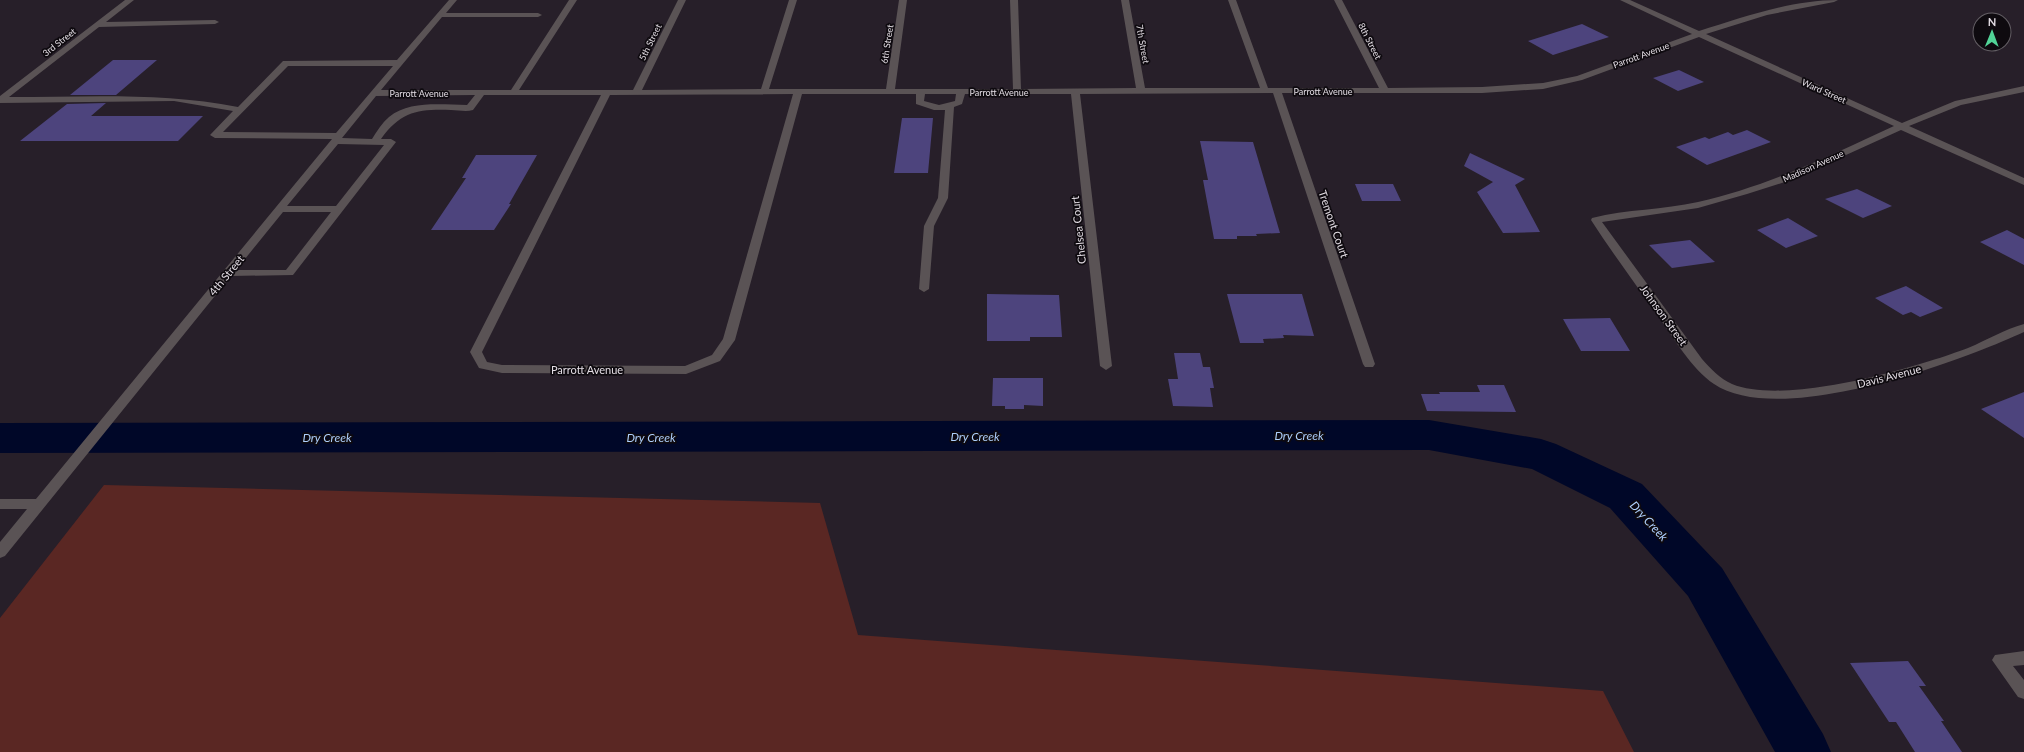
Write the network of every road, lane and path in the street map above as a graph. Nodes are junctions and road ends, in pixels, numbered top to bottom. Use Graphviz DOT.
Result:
graph roads {
  1 [pos="130,0"];
  2 [pos="453,0"];
  3 [pos="573,0"];
  4 [pos="682,0"];
  5 [pos="793,0"];
  6 [pos="903,0"];
  7 [pos="1014,0"];
  8 [pos="1125,0"];
  9 [pos="1232,0"];
  10 [pos="1338,0"];
  11 [pos="1624,0"];
  12 [pos="1834,0"];
  13 [pos="440,15"];
  14 [pos="538,15"];
  15 [pos="214,22"];
  16 [pos="97,25"];
  17 [pos="1699,34"];
  18 [pos="399,63"];
  19 [pos="2024,89"];
  20 [pos="1075,91"];
  21 [pos="1141,91"];
  22 [pos="1265,91"];
  23 [pos="1277,91"];
  24 [pos="1385,91"];
  25 [pos="607,92"];
  26 [pos="636,92"];
  27 [pos="764,92"];
  28 [pos="798,92"];
  29 [pos="890,92"];
  30 [pos="921,92"];
  31 [pos="961,92"];
  32 [pos="1016,92"];
  33 [pos="374,93"];
  34 [pos="481,93"];
  35 [pos="513,93"];
  36 [pos="0,100"];
  37 [pos="950,108"];
  38 [pos="240,110"];
  39 [pos="1902,126"];
  40 [pos="337,139"];
  41 [pos="374,142"];
  42 [pos="2024,182"];
  43 [pos="280,209"];
  44 [pos="339,209"];
  45 [pos="1596,220"];
  46 [pos="227,273"];
  47 [pos="924,289"];
  48 [pos="2024,328"];
  49 [pos="1369,364"];
  50 [pos="1106,366"];
  51 [pos="1747,392"];
  52 [pos="0,504"];
  53 [pos="39,504"];
  54 [pos="0,552"];
  55 [pos="2024,658"];
  56 [pos="2024,692"];
  1 -- 16 [label="street, 3rd Street"];
  2 -- 13 [label="street, 4th Street"];
  3 -- 35 [label="street"];
  4 -- 26 [label="street, 5th Street"];
  5 -- 27 [label="street"];
  6 -- 29 [label="street, 6th Street"];
  7 -- 32 [label="street"];
  8 -- 21 [label="street, 7th Street"];
  9 -- 22 [label="street"];
  10 -- 24 [label="street, 8th Street"];
  11 -- 17 [label="street, Ward Street"];
  12 -- 17 [label="street, Parrott Avenue"];
  13 -- 14 [label="street"];
  13 -- 18 [label="street, 4th Street"];
  15 -- 16 [label="street"];
  16 -- 36 [label="street, 3rd Street"];
  17 -- 24 [label="street, Parrott Avenue"];
  17 -- 39 [label="street, Ward Street"];
  18 -- 33 [label="street, 4th Street"];
  18 -- 38 [label="street"];
  19 -- 39 [label="street, Madison Avenue"];
  20 -- 21 [label="street, Parrott Avenue"];
  20 -- 32 [label="street, Parrott Avenue"];
  20 -- 50 [label="street, Chelsea Court"];
  21 -- 22 [label="street, Parrott Avenue"];
  22 -- 23 [label="street, Parrott Avenue"];
  23 -- 24 [label="street, Parrott Avenue"];
  23 -- 49 [label="street, Tremont Court"];
  25 -- 26 [label="street, Parrott Avenue"];
  25 -- 28 [label="street, Parrott Avenue"];
  25 -- 35 [label="street, Parrott Avenue"];
  26 -- 27 [label="street, Parrott Avenue"];
  27 -- 28 [label="street, Parrott Avenue"];
  28 -- 29 [label="street, Parrott Avenue"];
  29 -- 30 [label="street, Parrott Avenue"];
  30 -- 31 [label="street, Parrott Avenue"];
  30 -- 37 [label="street"];
  31 -- 32 [label="street, Parrott Avenue"];
  31 -- 37 [label="street"];
  33 -- 34 [label="street, Parrott Avenue"];
  33 -- 40 [label="street, 4th Street"];
  34 -- 35 [label="street, Parrott Avenue"];
  34 -- 41 [label="street"];
  36 -- 38 [label="street"];
  37 -- 47 [label="street"];
  38 -- 40 [label="street"];
  39 -- 42 [label="street, Ward Street"];
  39 -- 45 [label="street, Madison Avenue"];
  40 -- 41 [label="street"];
  40 -- 43 [label="street, 4th Street"];
  41 -- 44 [label="street"];
  43 -- 44 [label="street"];
  43 -- 46 [label="street, 4th Street"];
  44 -- 46 [label="street"];
  45 -- 51 [label="street, Johnson Street"];
  46 -- 53 [label="street, 4th Street"];
  48 -- 51 [label="street, Davis Avenue"];
  52 -- 53 [label="street"];
  53 -- 54 [label="street, 4th Street"];
  55 -- 56 [label="street"];
}
